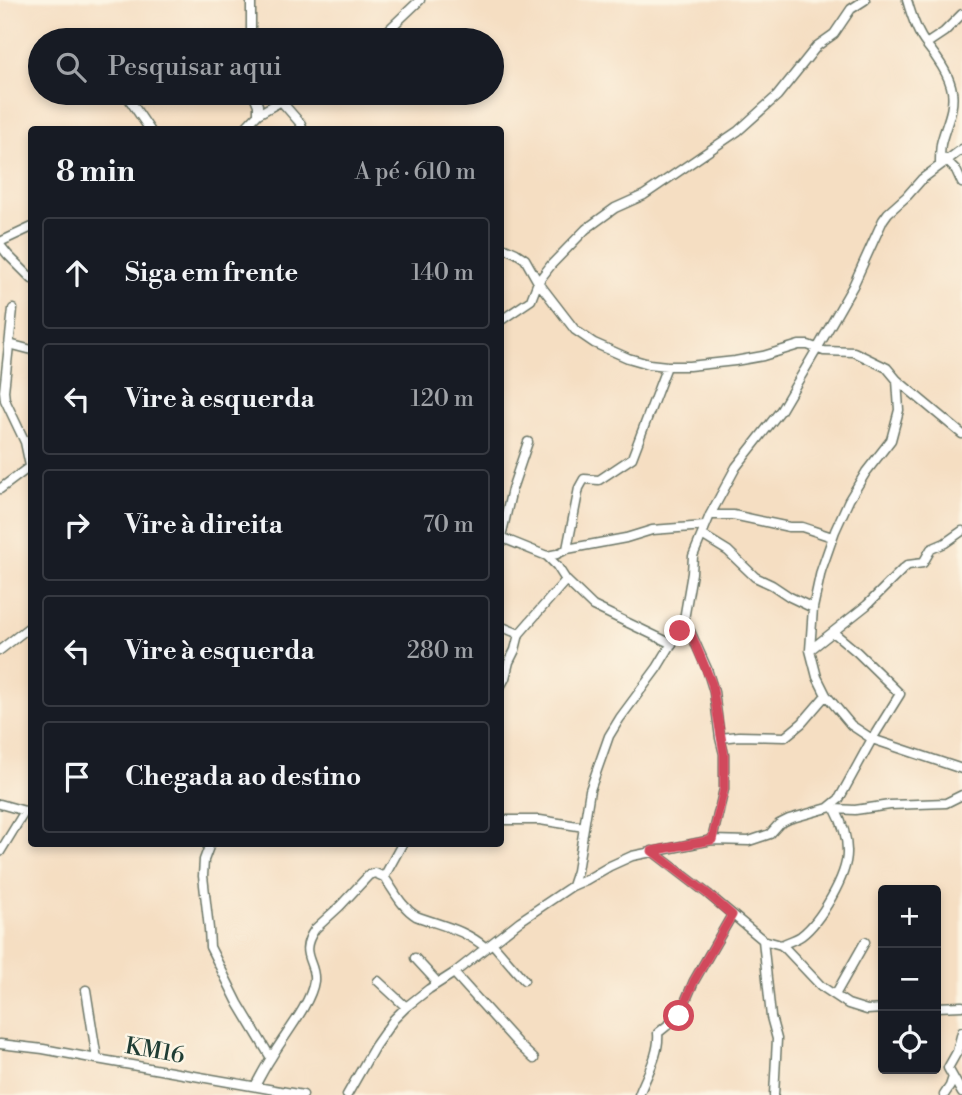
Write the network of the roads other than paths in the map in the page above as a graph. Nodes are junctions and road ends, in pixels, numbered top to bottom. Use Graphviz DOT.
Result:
graph roads {
  1 [pos="251,0"];
  2 [pos="420,0"];
  3 [pos="865,0"];
  4 [pos="907,0"];
  5 [pos="962,14"];
  6 [pos="251,28"];
  7 [pos="391,28"];
  8 [pos="944,32"];
  9 [pos="926,44"];
  10 [pos="939,60"];
  11 [pos="133,105"];
  12 [pos="258,105"];
  13 [pos="272,105"];
  14 [pos="284,105"];
  15 [pos="258,114"];
  16 [pos="147,126"];
  17 [pos="247,126"];
  18 [pos="302,126"];
  19 [pos="962,149"];
  20 [pos="943,160"];
  21 [pos="962,183"];
  22 [pos="28,229"];
  23 [pos="0,244"];
  24 [pos="504,248"];
  25 [pos="28,275"];
  26 [pos="538,282"];
  27 [pos="550,299"];
  28 [pos="531,300"];
  29 [pos="13,309"];
  30 [pos="504,318"];
  31 [pos="9,344"];
  32 [pos="28,349"];
  33 [pos="817,349"];
  34 [pos="667,366"];
  35 [pos="897,380"];
  36 [pos="2,391"];
  37 [pos="962,434"];
  38 [pos="528,442"];
  39 [pos="28,454"];
  40 [pos="28,468"];
  41 [pos="0,489"];
  42 [pos="710,515"];
  43 [pos="504,524"];
  44 [pos="705,526"];
  45 [pos="962,531"];
  46 [pos="702,536"];
  47 [pos="832,537"];
  48 [pos="504,538"];
  49 [pos="567,549"];
  50 [pos="548,556"];
  51 [pos="566,580"];
  52 [pos="813,608"];
  53 [pos="683,625"];
  54 [pos="28,628"];
  55 [pos="504,628"];
  56 [pos="833,632"];
  57 [pos="519,634"];
  58 [pos="672,644"];
  59 [pos="0,650"];
  60 [pos="810,650"];
  61 [pos="504,680"];
  62 [pos="826,695"];
  63 [pos="720,738"];
  64 [pos="872,739"];
  65 [pos="962,769"];
  66 [pos="962,795"];
  67 [pos="0,804"];
  68 [pos="831,808"];
  69 [pos="28,810"];
  70 [pos="28,811"];
  71 [pos="504,820"];
  72 [pos="584,827"];
  73 [pos="712,840"];
  74 [pos="209,847"];
  75 [pos="400,847"];
  76 [pos="652,851"];
  77 [pos="0,852"];
  78 [pos="577,871"];
  79 [pos="384,877"];
  80 [pos="586,880"];
  81 [pos="572,886"];
  82 [pos="732,915"];
  83 [pos="772,942"];
  84 [pos="866,942"];
  85 [pos="489,946"];
  86 [pos="415,958"];
  87 [pos="454,973"];
  88 [pos="524,980"];
  89 [pos="378,981"];
  90 [pos="438,983"];
  91 [pos="86,990"];
  92 [pos="835,995"];
  93 [pos="962,1006"];
  94 [pos="406,1007"];
  95 [pos="941,1007"];
  96 [pos="878,1009"];
  97 [pos="962,1032"];
  98 [pos="0,1044"];
  99 [pos="271,1058"];
  100 [pos="97,1059"];
  101 [pos="534,1059"];
  102 [pos="255,1086"];
  103 [pos="957,1088"];
  104 [pos="287,1094"];
  105 [pos="303,1095"];
  106 [pos="347,1095"];
  107 [pos="639,1095"];
  108 [pos="774,1095"];
  109 [pos="944,1095"];
  1 -- 6 [label="street"];
  2 -- 7 [label="street"];
  3 -- 26 [label="street"];
  4 -- 9 [label="street"];
  5 -- 8 [label="street"];
  8 -- 9 [label="street"];
  8 -- 10 [label="street"];
  9 -- 10 [label="street"];
  10 -- 20 [label="street"];
  11 -- 16 [label="street"];
  12 -- 15 [label="street"];
  13 -- 15 [label="street"];
  14 -- 18 [label="street"];
  15 -- 17 [label="street"];
  19 -- 20 [label="street"];
  20 -- 21 [label="street"];
  20 -- 33 [label="street"];
  22 -- 23 [label="street"];
  23 -- 25 [label="street"];
  24 -- 26 [label="street"];
  26 -- 27 [label="street"];
  26 -- 28 [label="street"];
  27 -- 28 [label="street"];
  27 -- 34 [label="street"];
  28 -- 30 [label="street"];
  29 -- 31 [label="street"];
  31 -- 32 [label="street"];
  31 -- 36 [label="street"];
  33 -- 34 [label="street"];
  33 -- 35 [label="street"];
  33 -- 42 [label="street"];
  34 -- 49 [label="street"];
  35 -- 37 [label="street"];
  35 -- 47 [label="street"];
  36 -- 39 [label="street"];
  38 -- 43 [label="street"];
  40 -- 41 [label="street"];
  42 -- 44 [label="street"];
  42 -- 47 [label="street"];
  44 -- 46 [label="street"];
  44 -- 49 [label="street"];
  45 -- 56 [label="street"];
  46 -- 52 [label="street"];
  46 -- 53 [label="street"];
  47 -- 52 [label="street"];
  48 -- 50 [label="street"];
  49 -- 50 [label="street"];
  50 -- 51 [label="street"];
  51 -- 57 [label="street"];
  51 -- 58 [label="street"];
  52 -- 60 [label="street"];
  53 -- 58 [label="street"];
  53 -- 63 [label="street"];
  54 -- 59 [label="street"];
  55 -- 57 [label="street"];
  56 -- 60 [label="street"];
  56 -- 64 [label="street"];
  57 -- 61 [label="street"];
  58 -- 72 [label="street"];
  60 -- 62 [label="street"];
  62 -- 63 [label="street"];
  62 -- 64 [label="street"];
  63 -- 73 [label="street"];
  64 -- 65 [label="street"];
  64 -- 68 [label="street"];
  66 -- 68 [label="street"];
  67 -- 69 [label="street"];
  68 -- 73 [label="street"];
  68 -- 83 [label="street"];
  70 -- 77 [label="street"];
  71 -- 72 [label="street"];
  72 -- 78 [label="street"];
  73 -- 76 [label="street"];
  74 -- 99 [label="street"];
  75 -- 79 [label="street"];
  76 -- 80 [label="street"];
  76 -- 82 [label="street"];
  78 -- 80 [label="street"];
  78 -- 81 [label="street"];
  79 -- 85 [label="street"];
  79 -- 99 [label="street"];
  80 -- 81 [label="street"];
  81 -- 85 [label="street"];
  82 -- 83 [label="street"];
  82 -- 107 [label="street"];
  83 -- 92 [label="street"];
  83 -- 108 [label="street"];
  84 -- 92 [label="street"];
  85 -- 87 [label="street"];
  85 -- 88 [label="street"];
  86 -- 90 [label="street"];
  87 -- 90 [label="street"];
  87 -- 101 [label="street"];
  89 -- 94 [label="street"];
  90 -- 94 [label="street"];
  91 -- 100 [label="street"];
  92 -- 96 [label="street"];
  93 -- 95 [label="street"];
  94 -- 106 [label="street"];
  97 -- 103 [label="street"];
  98 -- 100 [label="street, KM16"];
  99 -- 102 [label="street"];
  100 -- 102 [label="street, KM16"];
  102 -- 104 [label="street, KM16"];
  103 -- 109 [label="street"];
  104 -- 105 [label="street, KM16"];
}
